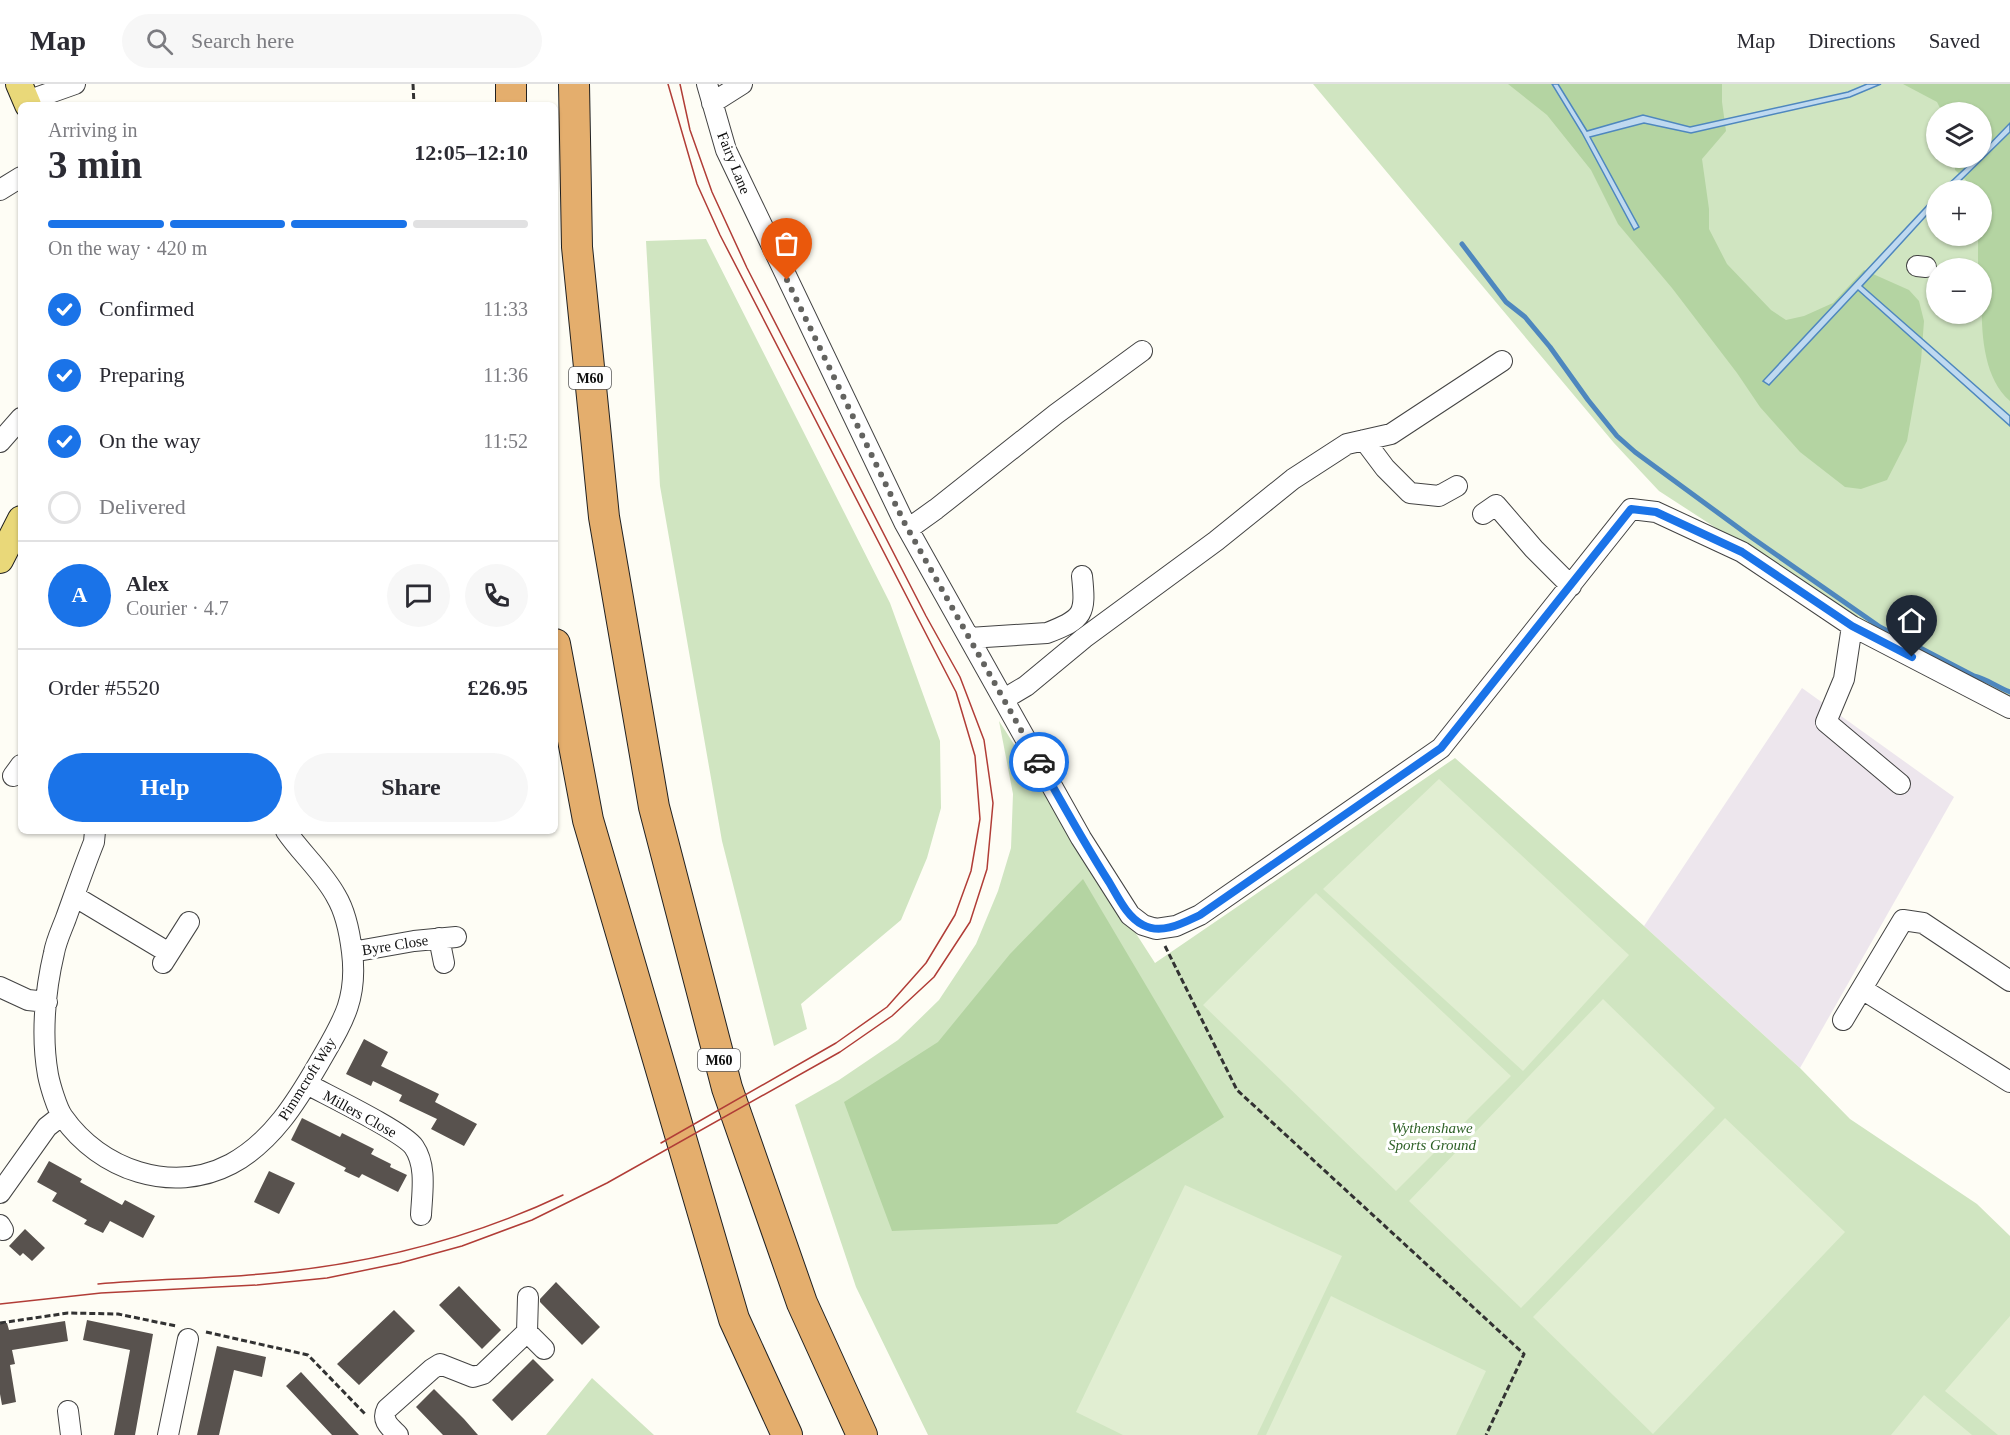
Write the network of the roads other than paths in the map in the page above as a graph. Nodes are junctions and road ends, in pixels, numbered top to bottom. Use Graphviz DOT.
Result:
graph roads {
  1 [pos="75,84"];
  2 [pos="511,84"];
  3 [pos="573,84"];
  4 [pos="742,84"];
  5 [pos="709,93"];
  6 [pos="25,97"];
  7 [pos="511,102"];
  8 [pos="18,179"];
  9 [pos="0,190"];
  10 [pos="1142,351"];
  11 [pos="1502,361"];
  12 [pos="18,421"];
  13 [pos="1364,440"];
  14 [pos="0,442"];
  15 [pos="1456,486"];
  16 [pos="1483,514"];
  17 [pos="18,528"];
  18 [pos="908,529"];
  19 [pos="0,560"];
  20 [pos="1082,576"];
  21 [pos="1571,586"];
  22 [pos="1852,626"];
  23 [pos="969,638"];
  24 [pos="558,660"];
  25 [pos="1004,699"];
  26 [pos="2010,708"];
  27 [pos="1900,784"];
  28 [pos="95,834"];
  29 [pos="288,834"];
  30 [pos="74,896"];
  31 [pos="189,922"];
  32 [pos="352,952"];
  33 [pos="444,963"];
  34 [pos="2010,981"];
  35 [pos="0,987"];
  36 [pos="1862,989"];
  37 [pos="46,1002"];
  38 [pos="1843,1020"];
  39 [pos="2010,1082"];
  40 [pos="307,1084"];
  41 [pos="61,1116"];
  42 [pos="0,1193"];
  43 [pos="421,1215"];
  44 [pos="528,1297"];
  45 [pos="527,1332"];
  46 [pos="188,1339"];
  47 [pos="544,1349"];
  48 [pos="68,1411"];
  49 [pos="71,1435"];
  50 [pos="168,1435"];
  51 [pos="398,1435"];
  52 [pos="787,1435"];
  53 [pos="862,1435"];
  1 -- 6 [label="street"];
  2 -- 7 [label="highway"];
  3 -- 53 [label="highway, M60"];
  4 -- 5 [label="street"];
  5 -- 18 [label="street, Fairy Lane"];
  8 -- 9 [label="street"];
  10 -- 18 [label="street"];
  11 -- 13 [label="street"];
  12 -- 14 [label="street"];
  13 -- 15 [label="street"];
  13 -- 25 [label="street"];
  16 -- 21 [label="street"];
  17 -- 19 [label="main road"];
  18 -- 23 [label="street, Fairy Lane"];
  20 -- 23 [label="street"];
  21 -- 22 [label="street"];
  21 -- 25 [label="street, Fairy Lane"];
  22 -- 26 [label="street"];
  22 -- 27 [label="street"];
  23 -- 25 [label="street, Fairy Lane"];
  24 -- 52 [label="highway"];
  28 -- 30 [label="street, Pimmcroft Way"];
  29 -- 32 [label="street, Pimmcroft Way"];
  30 -- 31 [label="street"];
  30 -- 37 [label="street, Pimmcroft Way"];
  32 -- 33 [label="street, Byre Close"];
  32 -- 40 [label="street, Pimmcroft Way"];
  34 -- 36 [label="street"];
  35 -- 37 [label="street"];
  36 -- 38 [label="street"];
  36 -- 39 [label="street"];
  37 -- 41 [label="street, Pimmcroft Way"];
  40 -- 41 [label="street, Pimmcroft Way"];
  40 -- 43 [label="street, Millers Close"];
  41 -- 42 [label="street"];
  44 -- 45 [label="street"];
  45 -- 47 [label="street"];
  45 -- 51 [label="street"];
  46 -- 50 [label="street"];
  48 -- 49 [label="street"];
}
